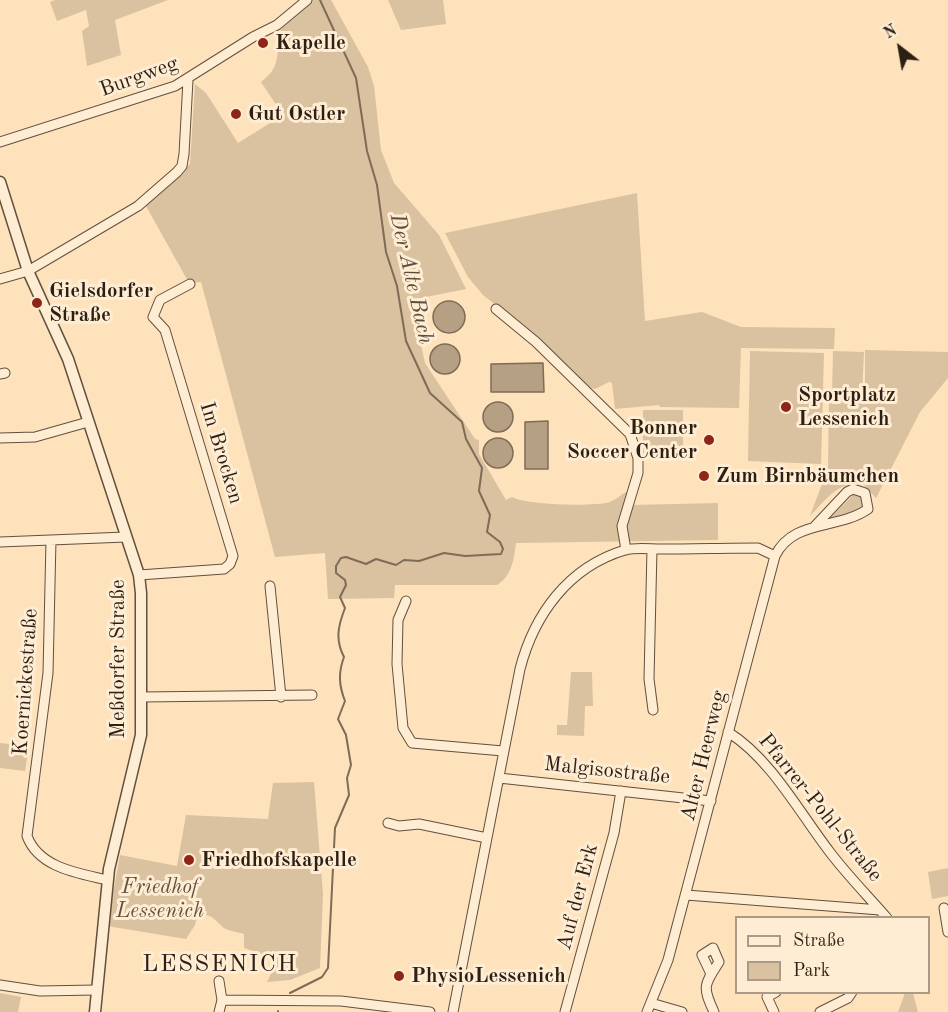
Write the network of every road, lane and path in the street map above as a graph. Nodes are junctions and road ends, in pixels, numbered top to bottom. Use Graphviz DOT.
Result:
graph roads {
  1 [pos="307,0"];
  2 [pos="188,80"];
  3 [pos="0,142"];
  4 [pos="0,182"];
  5 [pos="28,271"];
  6 [pos="0,279"];
  7 [pos="190,284"];
  8 [pos="496,309"];
  9 [pos="88,422"];
  10 [pos="0,438"];
  11 [pos="814,527"];
  12 [pos="126,537"];
  13 [pos="51,540"];
  14 [pos="0,542"];
  15 [pos="652,549"];
  16 [pos="626,550"];
  17 [pos="776,556"];
  18 [pos="139,575"];
  19 [pos="270,586"];
  20 [pos="406,601"];
  21 [pos="312,695"];
  22 [pos="142,697"];
  23 [pos="281,697"];
  24 [pos="653,710"];
  25 [pos="728,732"];
  26 [pos="503,751"];
  27 [pos="499,778"];
  28 [pos="621,791"];
  29 [pos="711,801"];
  30 [pos="388,823"];
  31 [pos="487,838"];
  32 [pos="30,845"];
  33 [pos="21,850"];
  34 [pos="107,880"];
  35 [pos="686,895"];
  36 [pos="944,908"];
  37 [pos="884,914"];
  38 [pos="948,932"];
  39 [pos="711,974"];
  40 [pos="219,981"];
  41 [pos="0,985"];
  42 [pos="96,990"];
  43 [pos="774,994"];
  44 [pos="851,994"];
  45 [pos="222,1000"];
  46 [pos="649,1008"];
  47 [pos="95,1012"];
  48 [pos="219,1012"];
  49 [pos="430,1012"];
  50 [pos="453,1012"];
  51 [pos="565,1012"];
  52 [pos="682,1012"];
  53 [pos="714,1012"];
  54 [pos="774,1012"];
  55 [pos="820,1012"];
  1 -- 2 [label="street, Burgweg"];
  2 -- 3 [label="street, Burgweg"];
  2 -- 5 [label="street"];
  4 -- 5 [label="street, Meßdorfer Straße"];
  5 -- 6 [label="street"];
  5 -- 9 [label="street, Meßdorfer Straße"];
  7 -- 18 [label="street, Im Brocken"];
  8 -- 16 [label="street"];
  9 -- 10 [label="street"];
  9 -- 12 [label="street, Meßdorfer Straße"];
  11 -- 11 [label="street, Alter Heerweg"];
  11 -- 17 [label="street, Alter Heerweg"];
  12 -- 13 [label="street"];
  12 -- 18 [label="street, Meßdorfer Straße"];
  13 -- 14 [label="street"];
  13 -- 32 [label="street, Koernickestraße"];
  15 -- 16 [label="street"];
  15 -- 17 [label="street"];
  15 -- 24 [label="street"];
  16 -- 26 [label="street"];
  17 -- 25 [label="street, Alter Heerweg"];
  18 -- 22 [label="street, Meßdorfer Straße"];
  19 -- 23 [label="street"];
  20 -- 26 [label="street"];
  21 -- 23 [label="street"];
  22 -- 23 [label="street"];
  22 -- 34 [label="street, Meßdorfer Straße"];
  25 -- 29 [label="street, Alter Heerweg"];
  25 -- 37 [label="street, Pfarrer-Pohl-Straße"];
  26 -- 27 [label="street"];
  27 -- 28 [label="street, Malgisostraße"];
  27 -- 31 [label="street"];
  28 -- 29 [label="street, Malgisostraße"];
  28 -- 51 [label="street, Auf der Erk"];
  29 -- 35 [label="street, Alter Heerweg"];
  30 -- 31 [label="street"];
  31 -- 50 [label="street"];
  32 -- 33 [label="street"];
  32 -- 34 [label="street"];
  34 -- 42 [label="street, Meßdorfer Straße"];
  35 -- 37 [label="street"];
  35 -- 46 [label="street, Alter Heerweg"];
  36 -- 38 [label="street"];
  39 -- 53 [label="street"];
  40 -- 45 [label="street"];
  41 -- 42 [label="street"];
  42 -- 47 [label="street, Meßdorfer Straße"];
  43 -- 54 [label="street"];
  44 -- 55 [label="street"];
  45 -- 48 [label="street"];
  45 -- 49 [label="street"];
  46 -- 52 [label="street"];
}
